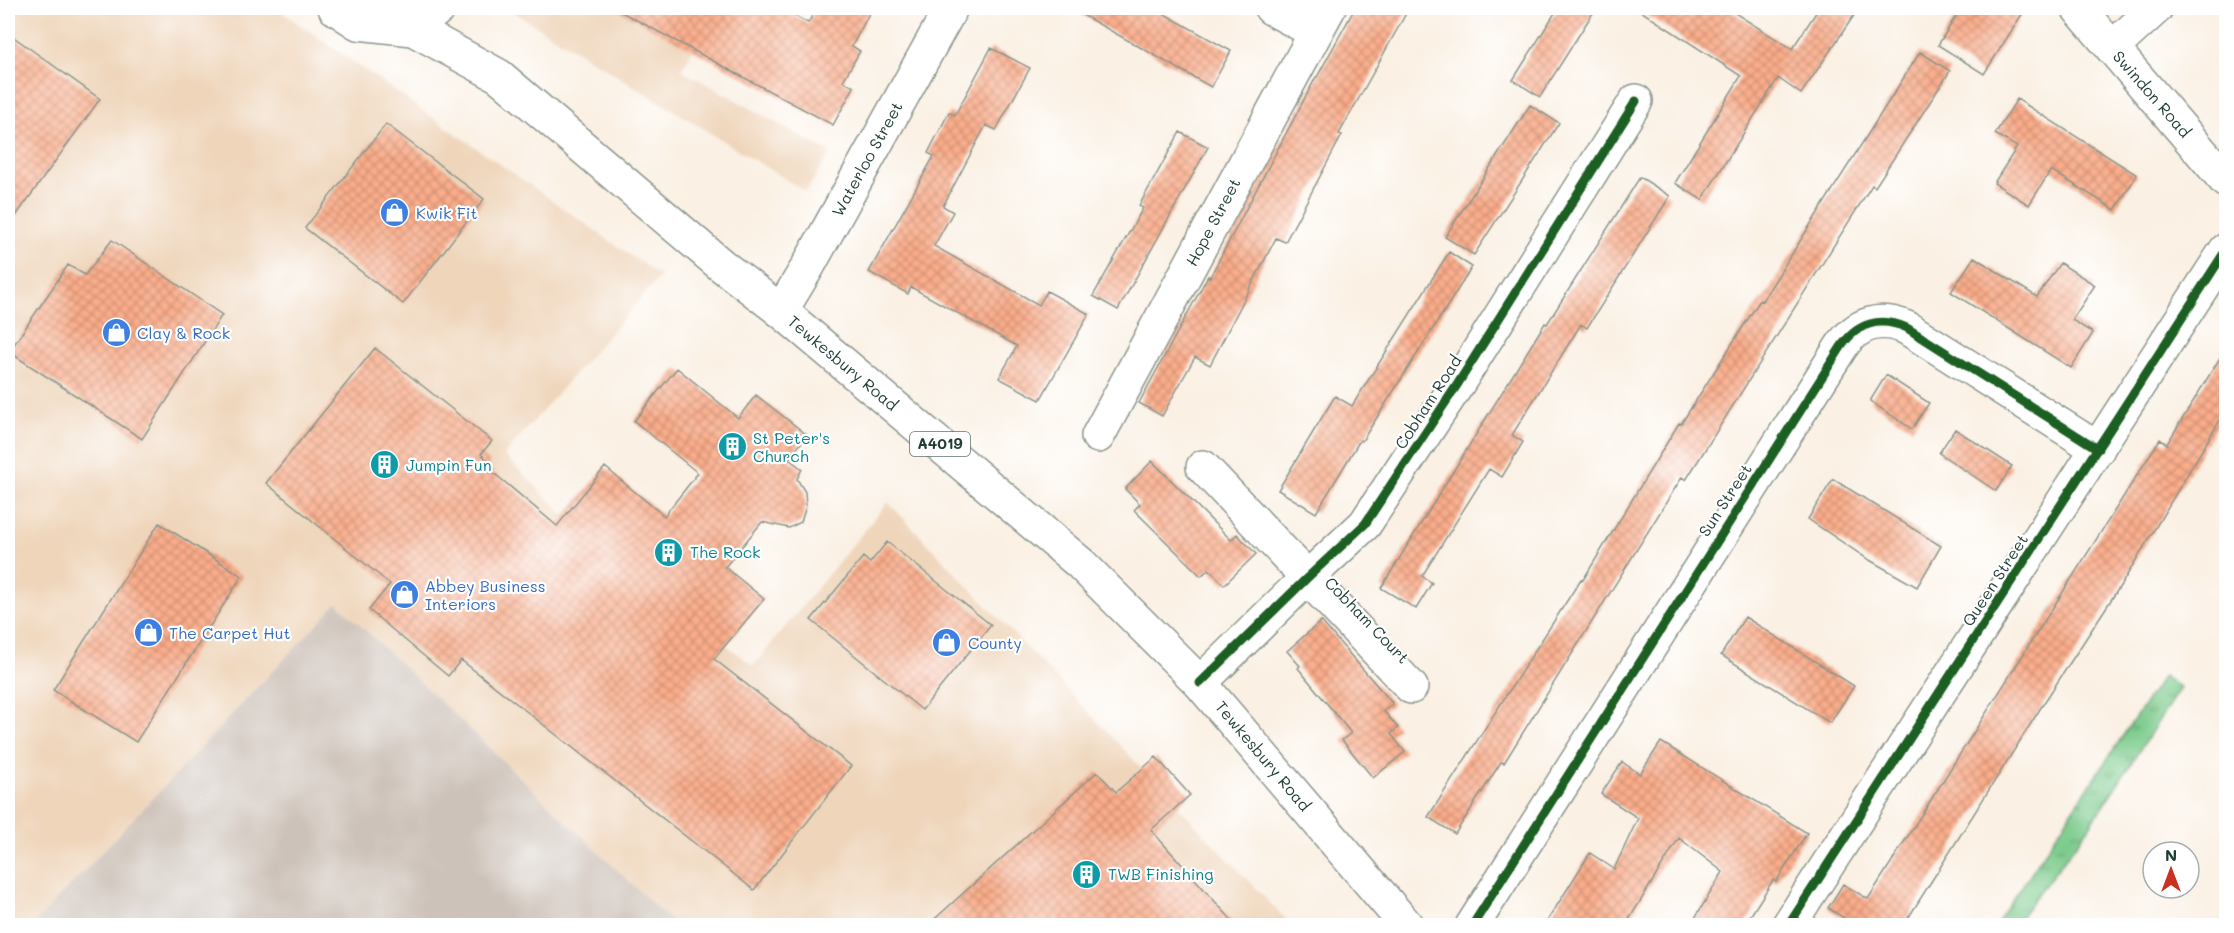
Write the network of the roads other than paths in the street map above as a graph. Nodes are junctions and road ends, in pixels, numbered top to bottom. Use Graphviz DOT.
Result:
graph roads {
  1 [pos="335,8"];
  2 [pos="439,8"];
  3 [pos="951,8"];
  4 [pos="1271,8"];
  5 [pos="2078,8"];
  6 [pos="2156,8"];
  7 [pos="407,18"];
  8 [pos="1322,20"];
  9 [pos="2112,48"];
  10 [pos="1636,101"];
  11 [pos="2226,181"];
  12 [pos="2226,250"];
  13 [pos="781,311"];
  14 [pos="1098,436"];
  15 [pos="2098,449"];
  16 [pos="1203,467"];
  17 [pos="1307,578"];
  18 [pos="1200,683"];
  19 [pos="1411,687"];
  20 [pos="1407,926"];
  21 [pos="1472,926"];
  22 [pos="1788,926"];
  1 -- 7 [label="main road, Tewkesbury Road / A4019"];
  2 -- 7 [label="main road"];
  3 -- 13 [label="main road, Waterloo Street"];
  4 -- 8 [label="main road"];
  5 -- 9 [label="main road, Swindon Road"];
  6 -- 9 [label="main road"];
  7 -- 13 [label="main road, Tewkesbury Road / A4019"];
  8 -- 14 [label="main road, Hope Street"];
  9 -- 11 [label="main road, Swindon Road"];
  10 -- 17 [label="main road, Cobham Road"];
  12 -- 15 [label="main road, Queen Street"];
  13 -- 18 [label="main road, Tewkesbury Road / A4019"];
  15 -- 21 [label="main road, Sun Street"];
  15 -- 22 [label="main road, Queen Street"];
  16 -- 17 [label="main road, Cobham Court"];
  17 -- 18 [label="main road, Cobham Road"];
  17 -- 19 [label="main road, Cobham Court"];
  18 -- 20 [label="main road, Tewkesbury Road / A4019"];
}
